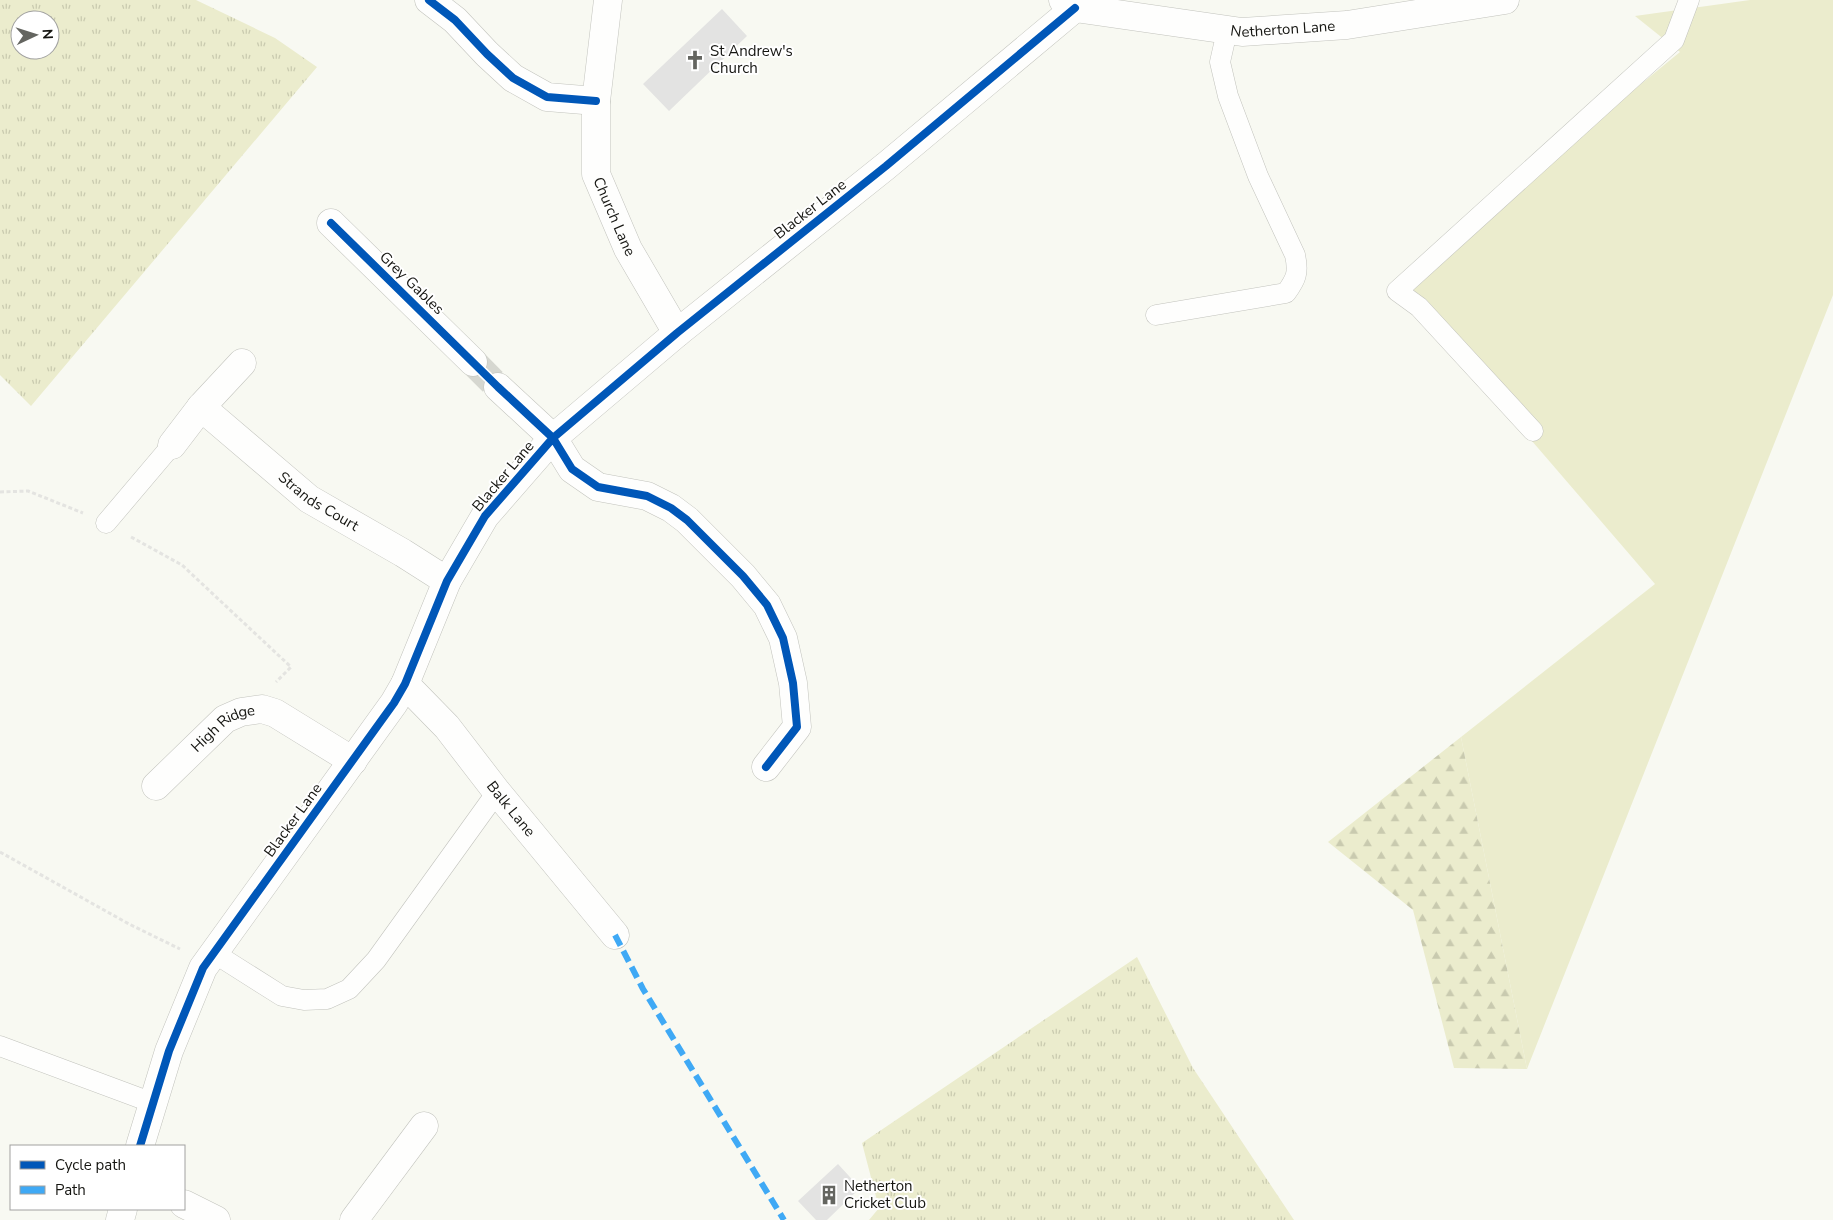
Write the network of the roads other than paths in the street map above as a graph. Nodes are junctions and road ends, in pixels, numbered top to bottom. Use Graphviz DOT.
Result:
graph roads {
  1 [pos="429,0"];
  2 [pos="608,0"];
  3 [pos="1505,0"];
  4 [pos="1689,0"];
  5 [pos="1069,4"];
  6 [pos="1228,30"];
  7 [pos="596,101"];
  8 [pos="331,223"];
  9 [pos="1156,315"];
  10 [pos="677,333"];
  11 [pos="473,362"];
  12 [pos="242,363"];
  13 [pos="498,387"];
  14 [pos="201,407"];
  15 [pos="1533,431"];
  16 [pos="553,438"];
  17 [pos="172,445"];
  18 [pos="106,523"];
  19 [pos="447,581"];
  20 [pos="405,684"];
  21 [pos="353,761"];
  22 [pos="766,767"];
  23 [pos="156,786"];
  24 [pos="497,792"];
  25 [pos="615,935"];
  26 [pos="209,961"];
  27 [pos="0,1046"];
  28 [pos="153,1103"];
  29 [pos="424,1126"];
  30 [pos="140,1145"];
  31 [pos="185,1204"];
  32 [pos="216,1220"];
  33 [pos="354,1220"];
  1 -- 7 [label="street"];
  2 -- 7 [label="street, Church Lane"];
  3 -- 6 [label="street, Netherton Lane"];
  4 -- 15 [label="lane"];
  5 -- 6 [label="street, Netherton Lane"];
  5 -- 10 [label="street, Blacker Lane"];
  6 -- 9 [label="lane"];
  7 -- 10 [label="street, Church Lane"];
  8 -- 11 [label="street, Grey Gables"];
  10 -- 16 [label="street, Blacker Lane"];
  12 -- 14 [label="street"];
  13 -- 16 [label="street"];
  14 -- 17 [label="street"];
  14 -- 19 [label="street, Strands Court"];
  16 -- 19 [label="street, Blacker Lane"];
  16 -- 22 [label="street"];
  17 -- 18 [label="lane"];
  19 -- 20 [label="street, Blacker Lane"];
  20 -- 21 [label="street, Blacker Lane"];
  20 -- 24 [label="street, Balk Lane"];
  21 -- 23 [label="street, High Ridge"];
  21 -- 26 [label="street, Blacker Lane"];
  24 -- 25 [label="street, Balk Lane"];
  24 -- 26 [label="lane"];
  26 -- 28 [label="street, Blacker Lane"];
  27 -- 28 [label="lane"];
  28 -- 30 [label="street, Blacker Lane"];
  29 -- 33 [label="street"];
  31 -- 32 [label="street"];
}
